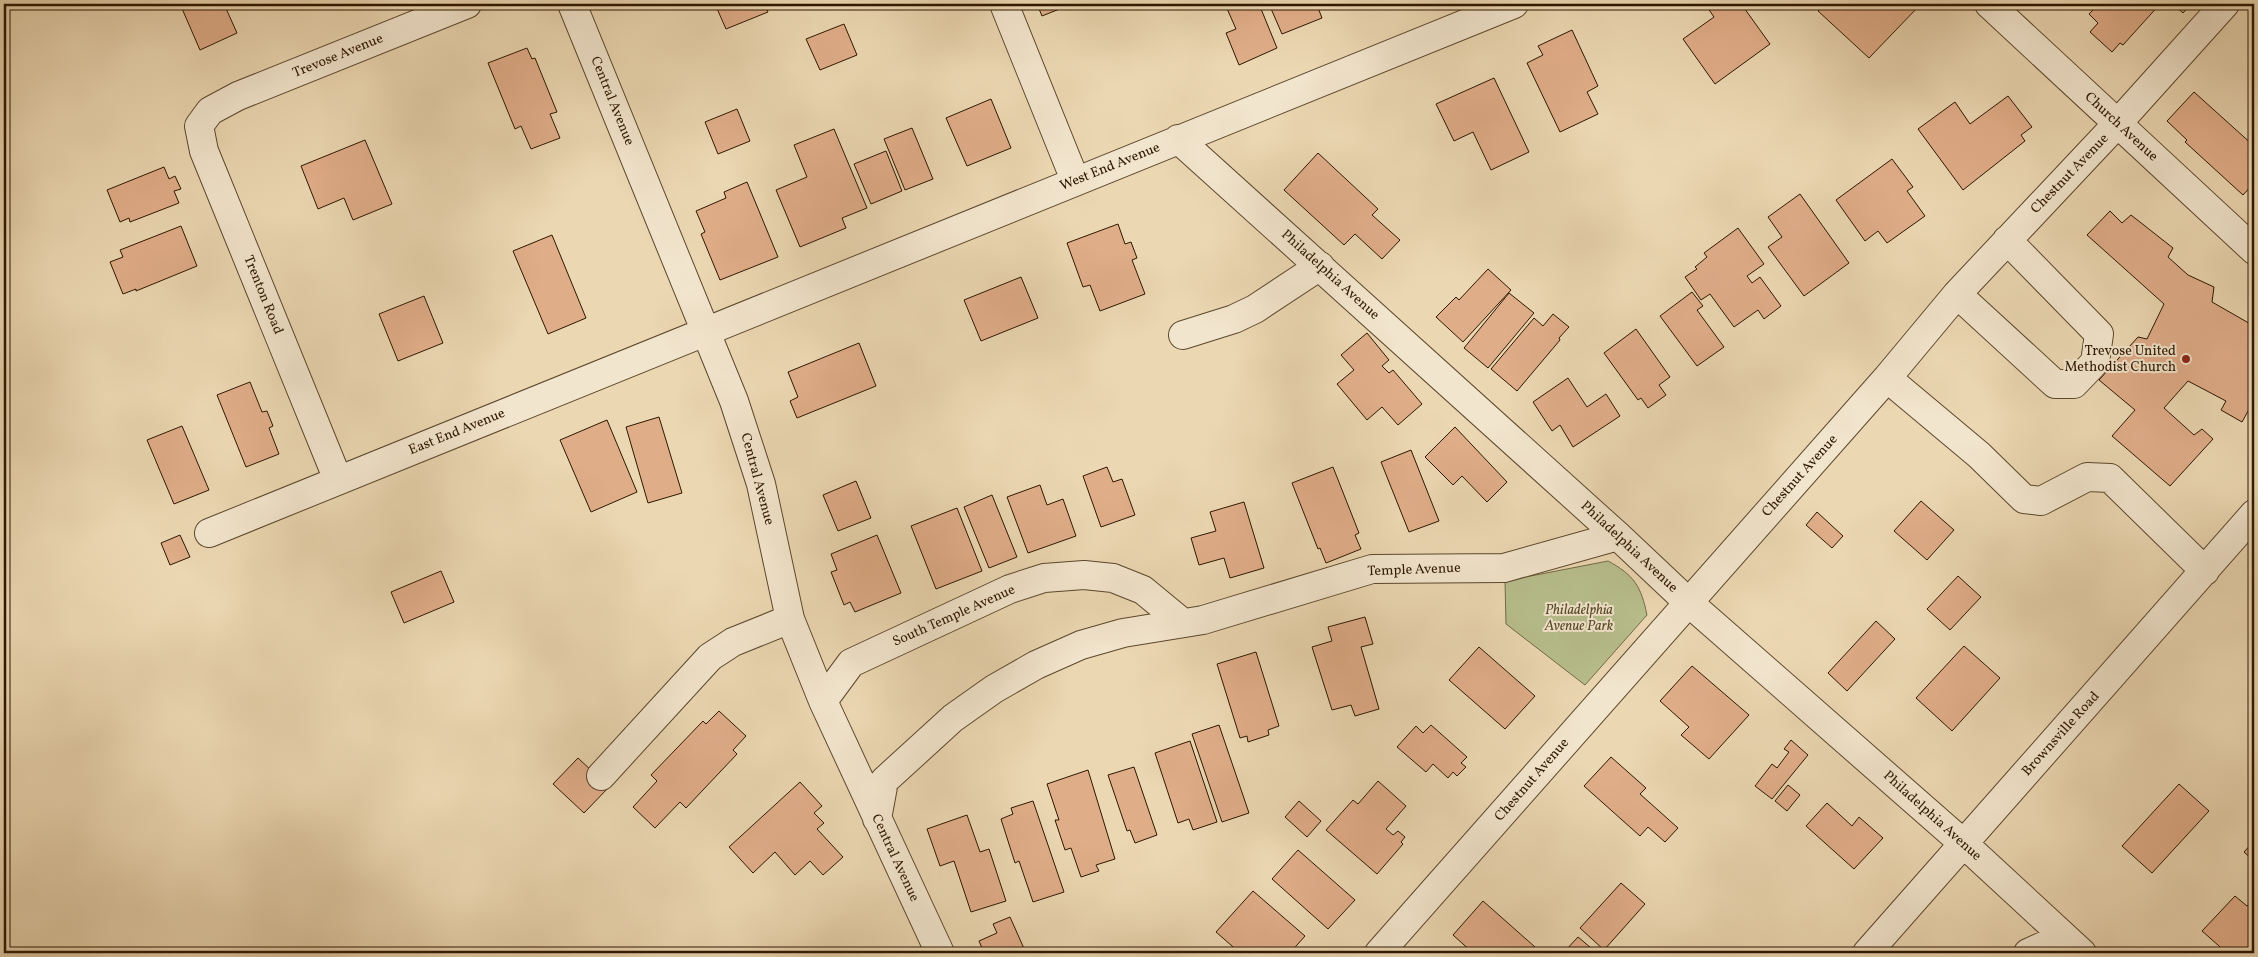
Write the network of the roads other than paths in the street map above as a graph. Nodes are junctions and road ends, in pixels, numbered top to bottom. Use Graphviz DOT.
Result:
graph roads {
  1 [pos="467,4"];
  2 [pos="572,4"];
  3 [pos="1004,4"];
  4 [pos="1514,4"];
  5 [pos="1989,4"];
  6 [pos="2225,4"];
  7 [pos="210,111"];
  8 [pos="2117,124"];
  9 [pos="1178,139"];
  10 [pos="1075,180"];
  11 [pos="2007,240"];
  12 [pos="2254,250"];
  13 [pos="1320,266"];
  14 [pos="1957,294"];
  15 [pos="706,332"];
  16 [pos="1183,335"];
  17 [pos="1887,378"];
  18 [pos="338,480"];
  19 [pos="2254,514"];
  20 [pos="209,533"];
  21 [pos="1618,536"];
  22 [pos="2205,571"];
  23 [pos="1688,602"];
  24 [pos="790,619"];
  25 [pos="1183,623"];
  26 [pos="823,700"];
  27 [pos="601,776"];
  28 [pos="877,819"];
  29 [pos="1964,844"];
  30 [pos="2072,945"];
  31 [pos="940,953"];
  32 [pos="1379,953"];
  33 [pos="1867,953"];
  34 [pos="2028,953"];
  1 -- 7 [label="street, Trevose Avenue"];
  2 -- 15 [label="street, Central Avenue"];
  3 -- 10 [label="street"];
  4 -- 9 [label="street, West End Avenue"];
  5 -- 8 [label="street, Church Avenue"];
  6 -- 8 [label="street, Chestnut Avenue"];
  7 -- 18 [label="street, Trenton Road"];
  8 -- 11 [label="street, Chestnut Avenue"];
  8 -- 12 [label="street, Church Avenue"];
  9 -- 10 [label="street, West End Avenue"];
  9 -- 13 [label="street, Philadelphia Avenue"];
  10 -- 15 [label="street, West End Avenue"];
  11 -- 14 [label="street, Chestnut Avenue"];
  11 -- 14 [label="street"];
  13 -- 16 [label="street"];
  13 -- 21 [label="street, Philadelphia Avenue"];
  14 -- 17 [label="street, Chestnut Avenue"];
  15 -- 18 [label="street, East End Avenue"];
  15 -- 24 [label="street, Central Avenue"];
  17 -- 22 [label="street"];
  17 -- 23 [label="street, Chestnut Avenue"];
  18 -- 20 [label="street, East End Avenue"];
  19 -- 22 [label="street, Brownsville Road"];
  21 -- 23 [label="street, Philadelphia Avenue"];
  21 -- 25 [label="street, Temple Avenue"];
  22 -- 29 [label="street, Brownsville Road"];
  23 -- 29 [label="street, Philadelphia Avenue"];
  23 -- 32 [label="street, Chestnut Avenue"];
  24 -- 26 [label="street, Central Avenue"];
  24 -- 27 [label="street"];
  25 -- 26 [label="street, South Temple Avenue"];
  25 -- 28 [label="street, Temple Avenue"];
  26 -- 28 [label="street, Central Avenue"];
  28 -- 31 [label="street, Central Avenue"];
  29 -- 30 [label="street, Philadelphia Avenue"];
  29 -- 33 [label="street, Brownsville Road"];
  30 -- 34 [label="street"];
}
